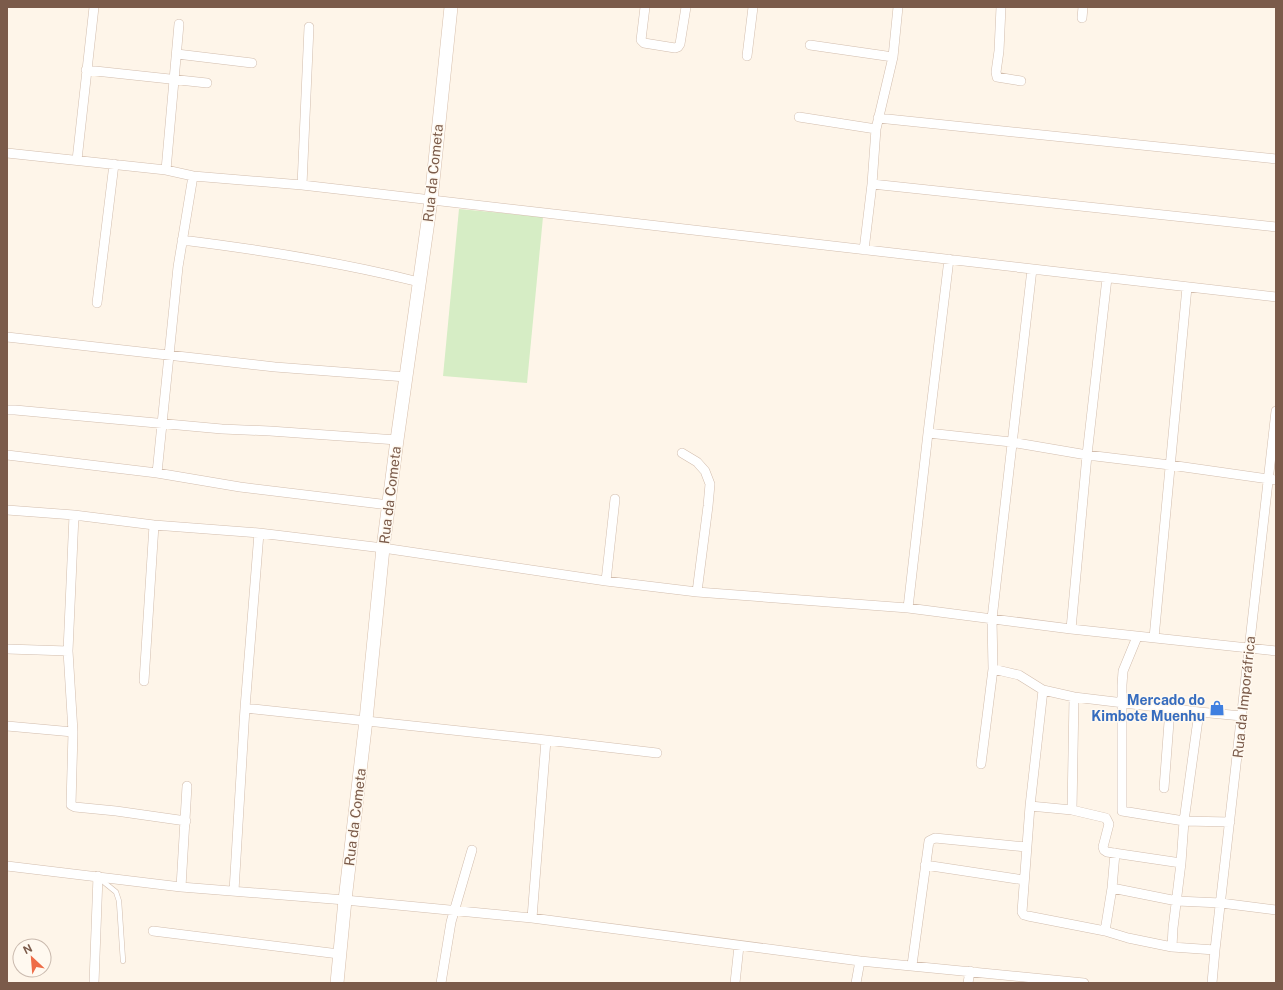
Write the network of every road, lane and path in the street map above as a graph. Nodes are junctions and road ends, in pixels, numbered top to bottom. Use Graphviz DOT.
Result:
graph roads {
  1 [pos="94,7"];
  2 [pos="451,7"];
  3 [pos="646,7"];
  4 [pos="686,7"];
  5 [pos="753,7"];
  6 [pos="898,7"];
  7 [pos="1001,7"];
  8 [pos="1083,7"];
  9 [pos="1082,18"];
  10 [pos="179,24"];
  11 [pos="309,27"];
  12 [pos="810,45"];
  13 [pos="177,54"];
  14 [pos="747,56"];
  15 [pos="893,57"];
  16 [pos="252,63"];
  17 [pos="86,70"];
  18 [pos="174,80"];
  19 [pos="1021,81"];
  20 [pos="207,83"];
  21 [pos="799,117"];
  22 [pos="878,118"];
  23 [pos="876,129"];
  24 [pos="7,153"];
  25 [pos="1276,159"];
  26 [pos="77,160"];
  27 [pos="114,164"];
  28 [pos="166,170"];
  29 [pos="194,176"];
  30 [pos="872,184"];
  31 [pos="302,185"];
  32 [pos="431,200"];
  33 [pos="1276,227"];
  34 [pos="182,240"];
  35 [pos="864,250"];
  36 [pos="949,259"];
  37 [pos="1032,269"];
  38 [pos="1107,278"];
  39 [pos="419,282"];
  40 [pos="1187,287"];
  41 [pos="1276,297"];
  42 [pos="97,303"];
  43 [pos="7,337"];
  44 [pos="169,355"];
  45 [pos="406,377"];
  46 [pos="7,410"];
  47 [pos="1276,411"];
  48 [pos="162,422"];
  49 [pos="928,433"];
  50 [pos="397,440"];
  51 [pos="1012,442"];
  52 [pos="682,453"];
  53 [pos="7,455"];
  54 [pos="1087,456"];
  55 [pos="1170,465"];
  56 [pos="157,473"];
  57 [pos="1272,480"];
  58 [pos="614,500"];
  59 [pos="389,505"];
  60 [pos="7,510"];
  61 [pos="74,515"];
  62 [pos="154,525"];
  63 [pos="259,533"];
  64 [pos="383,548"];
  65 [pos="606,581"];
  66 [pos="697,592"];
  67 [pos="908,608"];
  68 [pos="992,619"];
  69 [pos="1072,629"];
  70 [pos="1137,637"];
  71 [pos="1154,638"];
  72 [pos="7,649"];
  73 [pos="1249,649"];
  74 [pos="68,651"];
  75 [pos="1276,652"];
  76 [pos="993,669"];
  77 [pos="144,682"];
  78 [pos="1043,690"];
  79 [pos="1074,697"];
  80 [pos="1122,704"];
  81 [pos="245,708"];
  82 [pos="1170,709"];
  83 [pos="1199,712"];
  84 [pos="1242,716"];
  85 [pos="366,720"];
  86 [pos="7,726"];
  87 [pos="73,732"];
  88 [pos="546,740"];
  89 [pos="657,753"];
  90 [pos="981,764"];
  91 [pos="187,786"];
  92 [pos="1164,788"];
  93 [pos="1030,806"];
  94 [pos="1072,810"];
  95 [pos="186,821"];
  96 [pos="1184,821"];
  97 [pos="1230,822"];
  98 [pos="1026,847"];
  99 [pos="472,850"];
  100 [pos="1115,854"];
  101 [pos="1181,863"];
  102 [pos="924,865"];
  103 [pos="7,866"];
  104 [pos="98,876"];
  105 [pos="1024,880"];
  106 [pos="181,887"];
  107 [pos="1112,888"];
  108 [pos="234,891"];
  109 [pos="344,900"];
  110 [pos="1177,901"];
  111 [pos="1221,903"];
  112 [pos="1276,910"];
  113 [pos="454,911"];
  114 [pos="532,918"];
  115 [pos="153,931"];
  116 [pos="1105,931"];
  117 [pos="739,946"];
  118 [pos="1172,947"];
  119 [pos="1215,950"];
  120 [pos="339,954"];
  121 [pos="123,961"];
  122 [pos="860,961"];
  123 [pos="912,965"];
  124 [pos="970,971"];
  125 [pos="1047,981"];
  126 [pos="94,983"];
  127 [pos="337,983"];
  128 [pos="441,983"];
  129 [pos="735,983"];
  130 [pos="856,983"];
  131 [pos="968,983"];
  132 [pos="1084,983"];
  133 [pos="1212,983"];
  1 -- 17 [label="street"];
  2 -- 32 [label="street, Rua da Cometa"];
  3 -- 4 [label="street"];
  5 -- 14 [label="street"];
  6 -- 15 [label="street"];
  7 -- 19 [label="street"];
  8 -- 9 [label="street"];
  10 -- 13 [label="street"];
  11 -- 31 [label="street"];
  12 -- 15 [label="street"];
  13 -- 16 [label="street"];
  13 -- 18 [label="street"];
  15 -- 22 [label="street"];
  17 -- 18 [label="street"];
  17 -- 26 [label="street"];
  18 -- 20 [label="street"];
  18 -- 28 [label="street"];
  21 -- 23 [label="street"];
  22 -- 23 [label="street"];
  22 -- 25 [label="street"];
  23 -- 30 [label="street"];
  24 -- 26 [label="street"];
  26 -- 27 [label="street"];
  27 -- 28 [label="street"];
  27 -- 42 [label="street"];
  28 -- 29 [label="street"];
  29 -- 31 [label="street"];
  29 -- 34 [label="street"];
  30 -- 33 [label="street"];
  30 -- 35 [label="street"];
  31 -- 32 [label="street"];
  32 -- 35 [label="street"];
  32 -- 39 [label="street, Rua da Cometa"];
  34 -- 39 [label="street"];
  34 -- 44 [label="street"];
  35 -- 36 [label="street"];
  36 -- 37 [label="street"];
  36 -- 49 [label="street"];
  37 -- 38 [label="street"];
  37 -- 51 [label="street"];
  38 -- 40 [label="street"];
  38 -- 54 [label="street"];
  39 -- 45 [label="street, Rua da Cometa"];
  40 -- 41 [label="street"];
  40 -- 55 [label="street"];
  43 -- 44 [label="street"];
  44 -- 45 [label="street"];
  44 -- 48 [label="street"];
  45 -- 50 [label="street, Rua da Cometa"];
  46 -- 48 [label="street"];
  47 -- 57 [label="street, Rua da Imporáfrica"];
  48 -- 50 [label="street"];
  48 -- 56 [label="street"];
  49 -- 51 [label="street"];
  49 -- 67 [label="street"];
  50 -- 59 [label="street, Rua da Cometa"];
  51 -- 54 [label="street"];
  51 -- 68 [label="street"];
  52 -- 66 [label="street"];
  53 -- 56 [label="street"];
  54 -- 55 [label="street"];
  54 -- 69 [label="street"];
  55 -- 57 [label="street"];
  55 -- 71 [label="street"];
  56 -- 59 [label="street"];
  57 -- 73 [label="street, Rua da Imporáfrica"];
  58 -- 65 [label="street"];
  59 -- 64 [label="street, Rua da Cometa"];
  60 -- 61 [label="street"];
  61 -- 62 [label="street"];
  61 -- 74 [label="street"];
  62 -- 63 [label="street"];
  62 -- 77 [label="street"];
  63 -- 64 [label="street"];
  63 -- 81 [label="street"];
  64 -- 65 [label="street"];
  64 -- 85 [label="street, Rua da Cometa"];
  65 -- 66 [label="street"];
  66 -- 67 [label="street"];
  67 -- 68 [label="street"];
  68 -- 69 [label="street"];
  68 -- 76 [label="street"];
  69 -- 70 [label="street"];
  70 -- 71 [label="street"];
  70 -- 80 [label="street"];
  71 -- 73 [label="street"];
  72 -- 74 [label="street"];
  73 -- 75 [label="street"];
  73 -- 84 [label="street, Rua da Imporáfrica"];
  74 -- 87 [label="street"];
  76 -- 78 [label="street"];
  76 -- 90 [label="street"];
  78 -- 79 [label="street"];
  78 -- 93 [label="street"];
  79 -- 80 [label="street"];
  79 -- 94 [label="street"];
  80 -- 82 [label="street"];
  80 -- 96 [label="street"];
  81 -- 85 [label="street"];
  81 -- 108 [label="street"];
  82 -- 83 [label="street"];
  82 -- 92 [label="street"];
  83 -- 84 [label="street"];
  83 -- 96 [label="street"];
  84 -- 97 [label="street, Rua da Imporáfrica"];
  85 -- 88 [label="street"];
  85 -- 109 [label="street, Rua da Cometa"];
  86 -- 87 [label="street"];
  87 -- 95 [label="street"];
  88 -- 89 [label="street"];
  88 -- 114 [label="street"];
  91 -- 95 [label="street"];
  93 -- 94 [label="street"];
  93 -- 98 [label="street"];
  94 -- 100 [label="street"];
  95 -- 106 [label="street"];
  96 -- 97 [label="street"];
  96 -- 101 [label="street"];
  97 -- 111 [label="street, Rua da Imporáfrica"];
  98 -- 102 [label="street"];
  98 -- 105 [label="street"];
  99 -- 113 [label="street"];
  100 -- 101 [label="street"];
  100 -- 107 [label="street"];
  101 -- 110 [label="street"];
  102 -- 105 [label="street"];
  102 -- 123 [label="street"];
  103 -- 104 [label="street"];
  104 -- 106 [label="street"];
  104 -- 121 [label="lane"];
  104 -- 126 [label="street"];
  105 -- 116 [label="street"];
  106 -- 108 [label="street"];
  107 -- 110 [label="street"];
  107 -- 116 [label="street"];
  108 -- 109 [label="street"];
  109 -- 113 [label="street"];
  109 -- 120 [label="street, Rua da Cometa"];
  110 -- 111 [label="street"];
  110 -- 118 [label="street"];
  111 -- 112 [label="street"];
  111 -- 119 [label="street, Rua da Imporáfrica"];
  113 -- 114 [label="street"];
  113 -- 128 [label="street"];
  114 -- 117 [label="street"];
  115 -- 120 [label="street"];
  116 -- 118 [label="street"];
  117 -- 122 [label="street"];
  117 -- 129 [label="street"];
  118 -- 119 [label="street"];
  119 -- 133 [label="street, Rua da Imporáfrica"];
  120 -- 127 [label="street, Rua da Cometa"];
  122 -- 123 [label="street"];
  122 -- 130 [label="street"];
  123 -- 124 [label="street"];
  124 -- 125 [label="street"];
  124 -- 131 [label="street"];
  125 -- 132 [label="street"];
}
